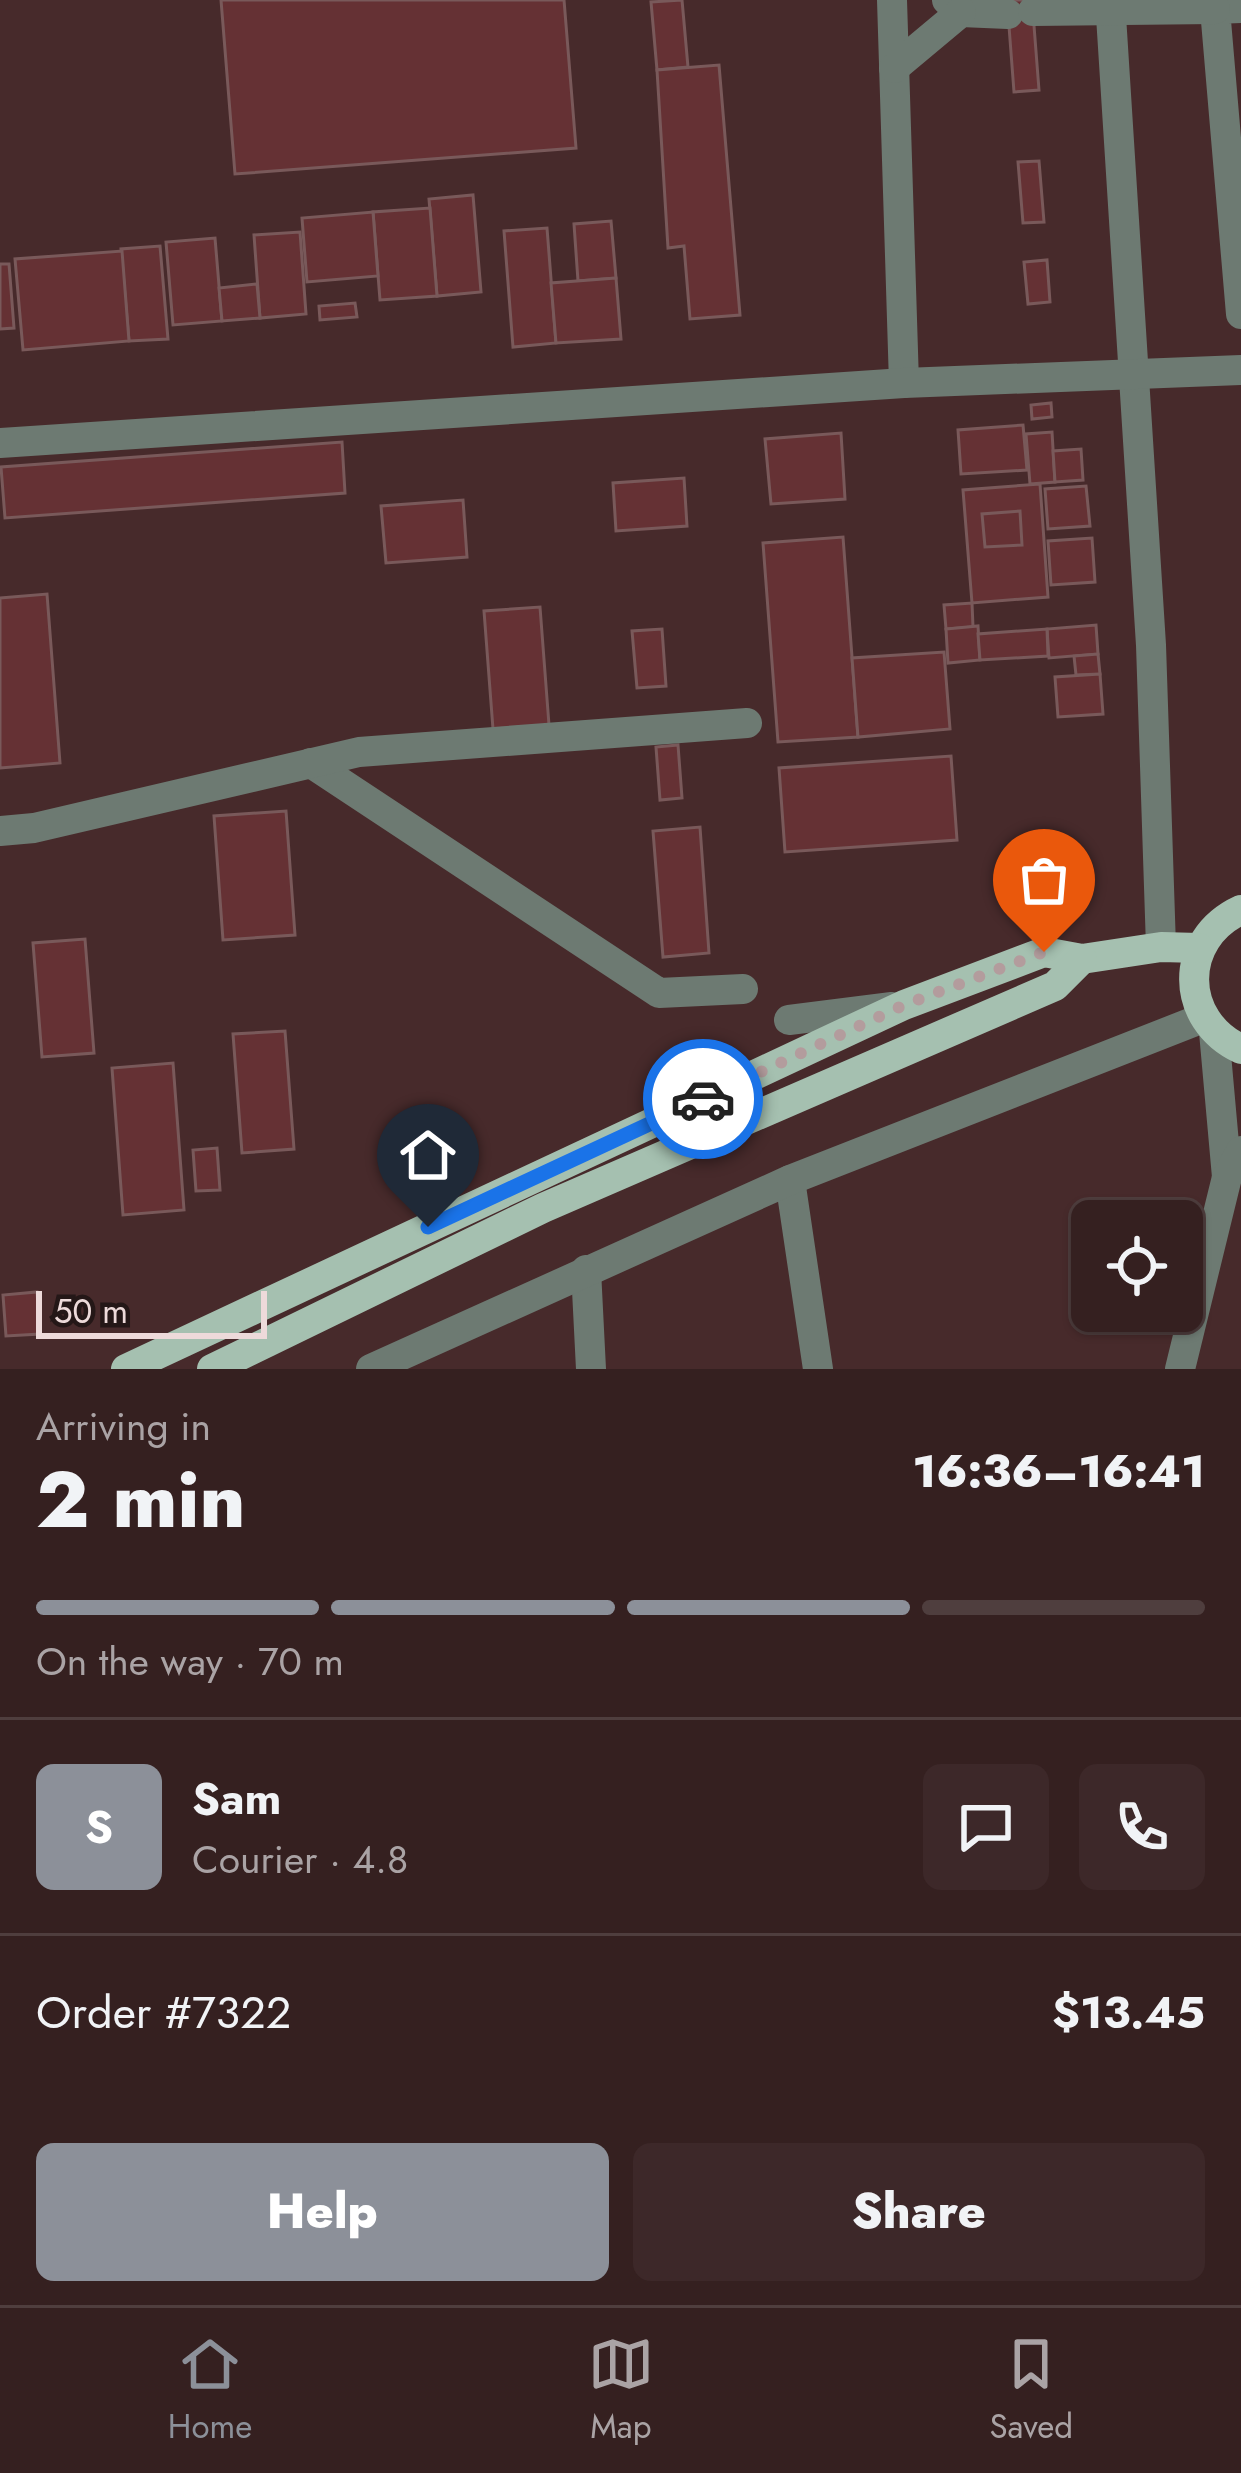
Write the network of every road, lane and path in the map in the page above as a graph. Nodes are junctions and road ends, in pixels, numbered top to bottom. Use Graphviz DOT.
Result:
graph roads {
  1 [pos="892,0"];
  2 [pos="953,6"];
  3 [pos="1111,6"];
  4 [pos="1228,9"];
  5 [pos="894,68"];
  6 [pos="1241,314"];
  7 [pos="1241,370"];
  8 [pos="1133,374"];
  9 [pos="904,383"];
  10 [pos="0,443"];
  11 [pos="747,723"];
  12 [pos="311,764"];
  13 [pos="0,831"];
  14 [pos="1241,910"];
  15 [pos="1160,947"];
  16 [pos="1199,948"];
  17 [pos="1082,959"];
  18 [pos="743,989"];
  19 [pos="904,1005"];
  20 [pos="789,1020"];
  21 [pos="1208,1025"];
  22 [pos="1241,1049"];
  23 [pos="1234,1164"];
  24 [pos="790,1180"];
  25 [pos="586,1270"];
  26 [pos="126,1369"];
  27 [pos="212,1369"];
  28 [pos="371,1369"];
  29 [pos="592,1369"];
  30 [pos="818,1369"];
  31 [pos="1180,1369"];
  1 -- 5 [label="street"];
  2 -- 3 [label="street"];
  2 -- 5 [label="street"];
  3 -- 4 [label="street"];
  3 -- 8 [label="street"];
  4 -- 6 [label="street"];
  5 -- 9 [label="street"];
  7 -- 8 [label="street"];
  8 -- 9 [label="street"];
  8 -- 15 [label="street"];
  9 -- 10 [label="street"];
  11 -- 12 [label="street"];
  12 -- 13 [label="street"];
  12 -- 18 [label="street"];
  14 -- 16 [label="main road"];
  15 -- 16 [label="main road"];
  15 -- 17 [label="main road"];
  16 -- 21 [label="main road"];
  17 -- 19 [label="main road"];
  17 -- 27 [label="main road"];
  19 -- 20 [label="street"];
  19 -- 26 [label="main road"];
  21 -- 22 [label="main road"];
  21 -- 23 [label="street"];
  21 -- 24 [label="street"];
  23 -- 31 [label="street"];
  24 -- 25 [label="street"];
  24 -- 30 [label="street"];
  25 -- 28 [label="street"];
  25 -- 29 [label="street"];
}
